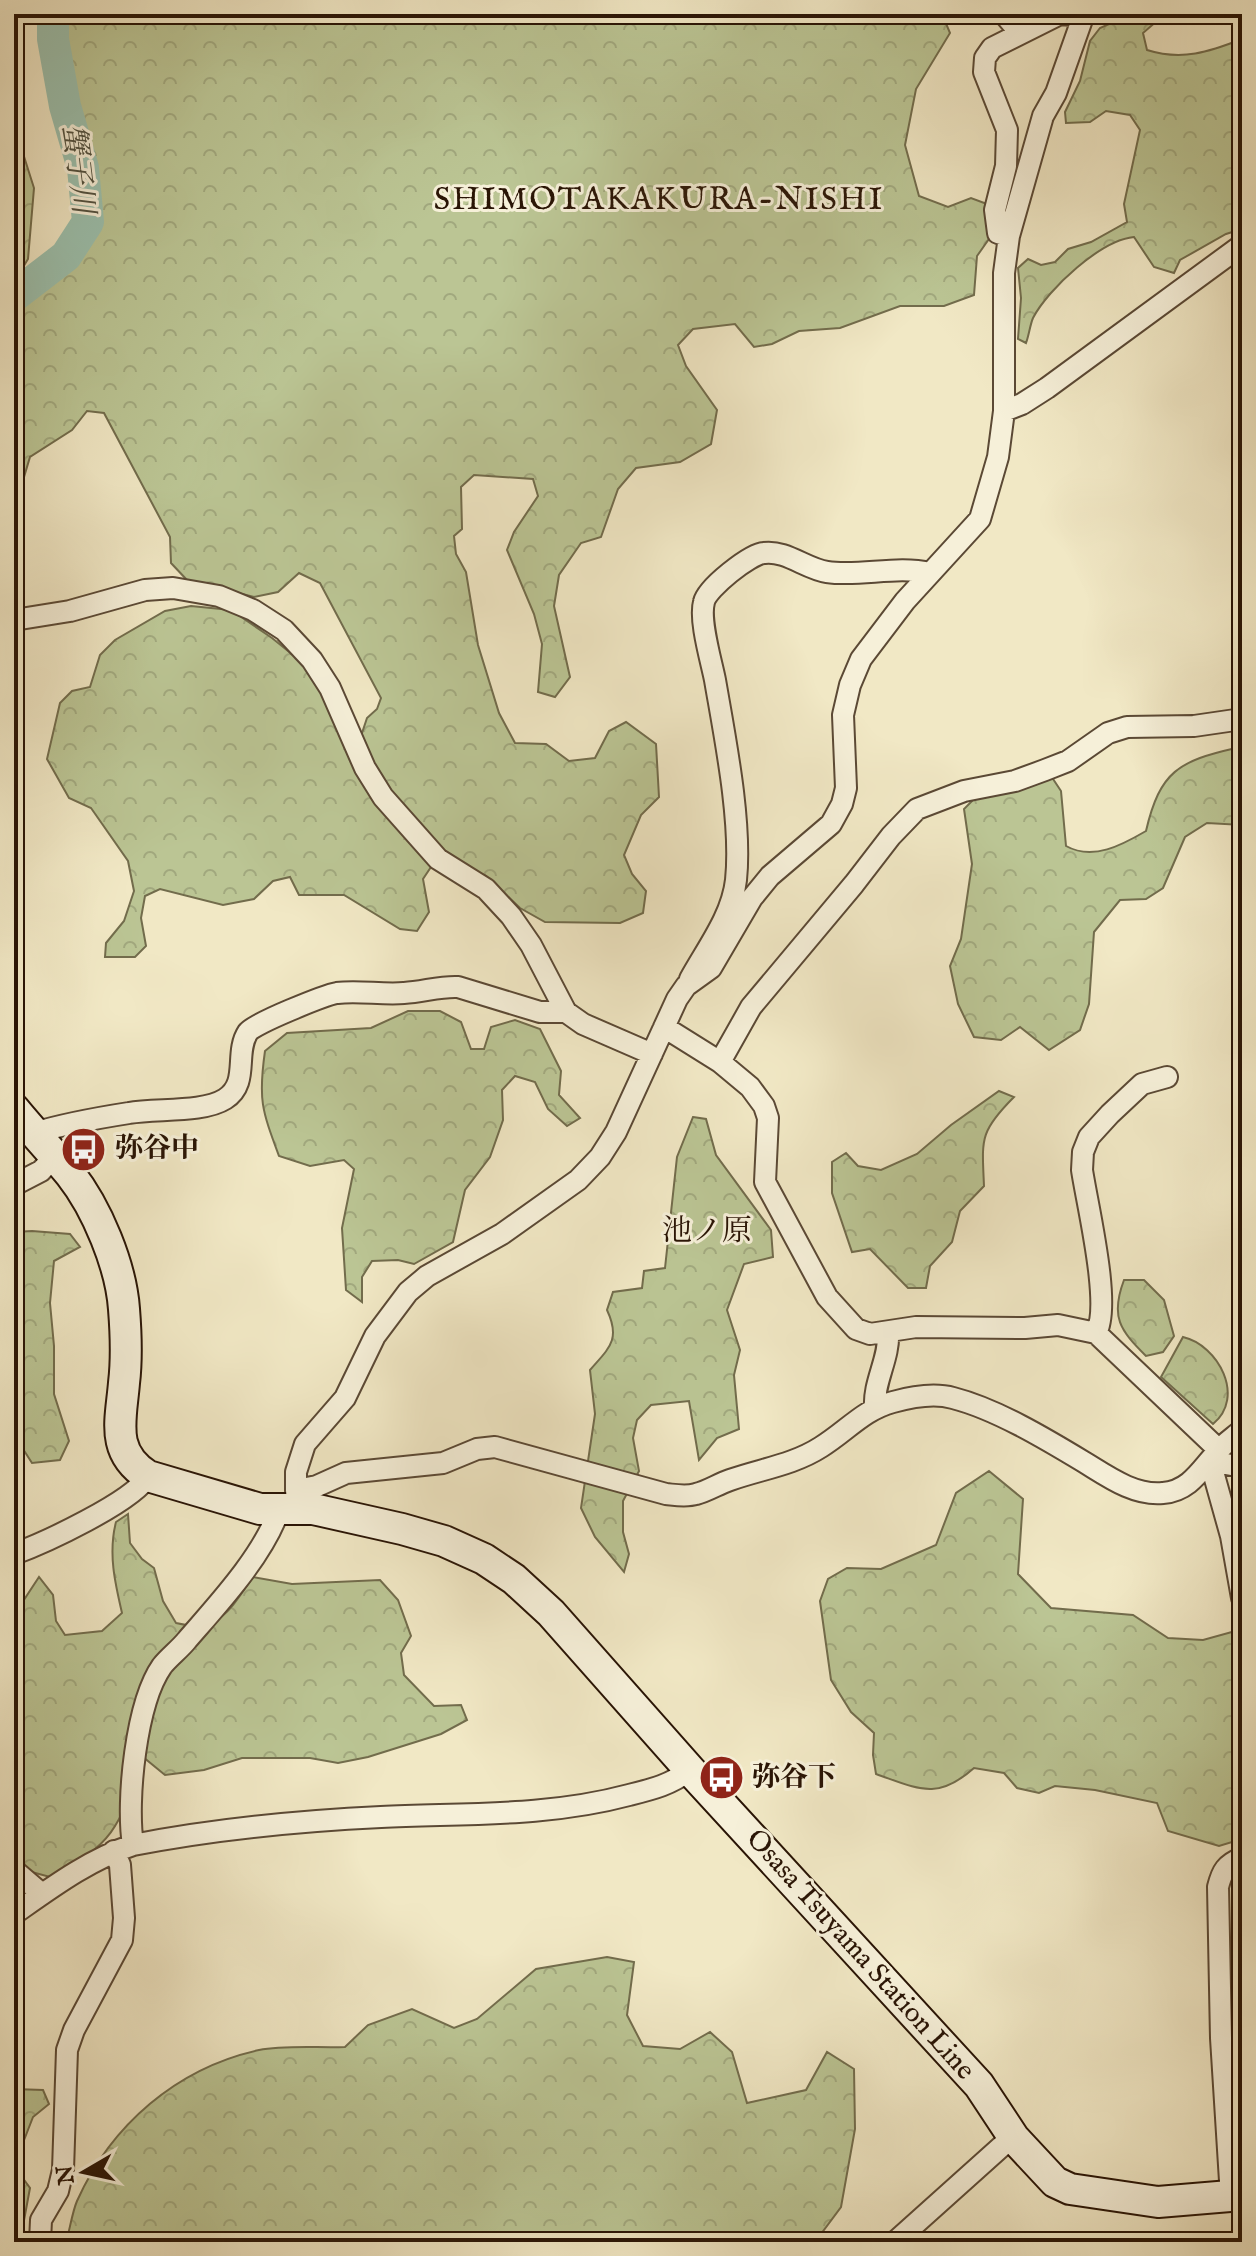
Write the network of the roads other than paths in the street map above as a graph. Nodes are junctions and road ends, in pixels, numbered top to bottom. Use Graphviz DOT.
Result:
graph roads {
  1 [pos="1004,14"];
  2 [pos="1084,15"];
  3 [pos="1020,33"];
  4 [pos="1009,236"];
  5 [pos="1242,245"];
  6 [pos="1004,411"];
  7 [pos="930,573"];
  8 [pos="14,620"];
  9 [pos="1242,719"];
  10 [pos="686,986"];
  11 [pos="566,1012"];
  12 [pos="664,1027"];
  13 [pos="652,1054"];
  14 [pos="720,1062"];
  15 [pos="1167,1077"];
  16 [pos="14,1109"];
  17 [pos="34,1133"];
  18 [pos="54,1157"];
  19 [pos="14,1185"];
  20 [pos="888,1332"];
  21 [pos="1096,1333"];
  22 [pos="875,1408"];
  23 [pos="1242,1430"];
  24 [pos="1214,1455"];
  25 [pos="1242,1467"];
  26 [pos="148,1476"];
  27 [pos="291,1503"];
  28 [pos="14,1554"];
  29 [pos="1242,1598"];
  30 [pos="690,1770"];
  31 [pos="124,1848"];
  32 [pos="1242,1858"];
  33 [pos="14,1870"];
  34 [pos="42,1894"];
  35 [pos="14,1914"];
  36 [pos="1014,2138"];
  37 [pos="1236,2196"];
  38 [pos="40,2242"];
  39 [pos="895,2242"];
  1 -- 3 [label="street"];
  2 -- 3 [label="street"];
  2 -- 4 [label="street"];
  3 -- 4 [label="street"];
  4 -- 6 [label="street"];
  5 -- 6 [label="street"];
  6 -- 7 [label="street"];
  7 -- 10 [label="street"];
  7 -- 10 [label="street"];
  8 -- 11 [label="street"];
  9 -- 14 [label="street"];
  10 -- 12 [label="street"];
  11 -- 13 [label="street"];
  11 -- 17 [label="street"];
  12 -- 13 [label="street"];
  12 -- 14 [label="street"];
  13 -- 27 [label="street"];
  14 -- 20 [label="street"];
  15 -- 21 [label="street"];
  16 -- 17 [label="main road"];
  17 -- 18 [label="main road"];
  18 -- 19 [label="street"];
  18 -- 26 [label="main road"];
  20 -- 21 [label="street"];
  20 -- 22 [label="street"];
  21 -- 24 [label="street"];
  22 -- 24 [label="street"];
  22 -- 27 [label="street"];
  23 -- 24 [label="street"];
  24 -- 25 [label="street"];
  24 -- 29 [label="street"];
  26 -- 27 [label="main road, Osasa Tsuyama Station Line"];
  26 -- 28 [label="street"];
  27 -- 30 [label="main road, Osasa Tsuyama Station Line"];
  27 -- 31 [label="street"];
  30 -- 31 [label="street"];
  30 -- 36 [label="main road, Osasa Tsuyama Station Line"];
  31 -- 34 [label="street"];
  31 -- 38 [label="street"];
  32 -- 37 [label="street"];
  33 -- 34 [label="street"];
  34 -- 35 [label="street"];
  36 -- 37 [label="main road, Osasa Tsuyama Station Line"];
  36 -- 39 [label="street"];
}
